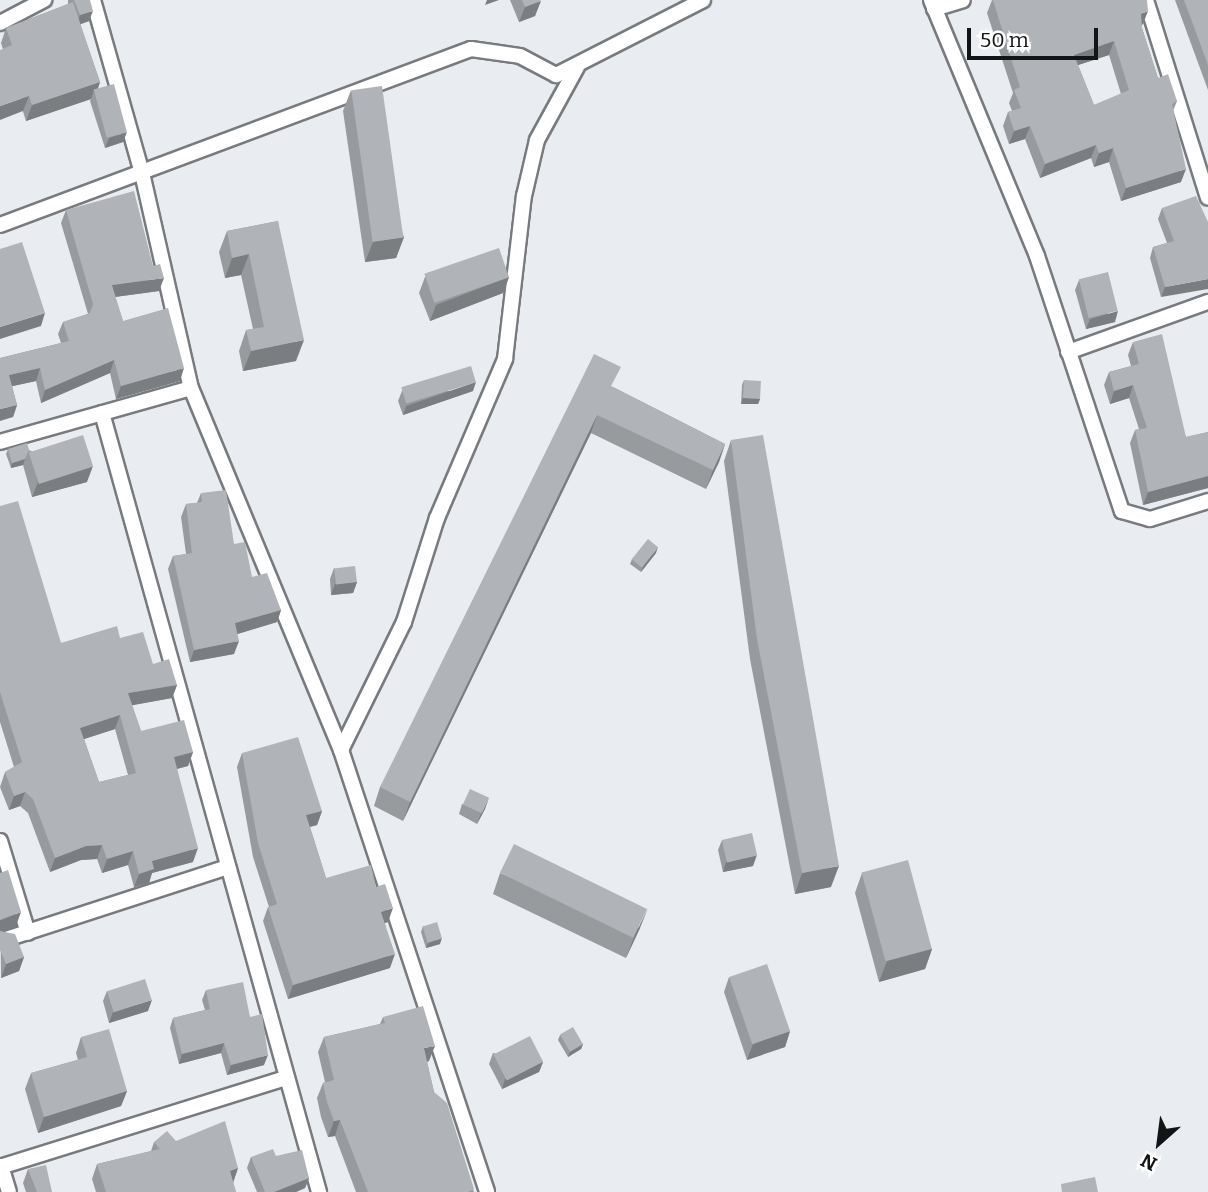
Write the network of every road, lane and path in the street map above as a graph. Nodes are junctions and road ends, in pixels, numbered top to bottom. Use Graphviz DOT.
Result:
graph roads {
  1 [pos="44,0"];
  2 [pos="93,0"];
  3 [pos="703,0"];
  4 [pos="963,0"];
  5 [pos="1146,0"];
  6 [pos="932,4"];
  7 [pos="0,23"];
  8 [pos="577,67"];
  9 [pos="142,173"];
  10 [pos="1208,198"];
  11 [pos="0,225"];
  12 [pos="1208,302"];
  13 [pos="1068,352"];
  14 [pos="191,387"];
  15 [pos="102,413"];
  16 [pos="0,442"];
  17 [pos="1208,501"];
  18 [pos="341,750"];
  19 [pos="0,841"];
  20 [pos="225,868"];
  21 [pos="28,933"];
  22 [pos="0,942"];
  23 [pos="286,1077"];
  24 [pos="1,1167"];
  25 [pos="9,1192"];
  26 [pos="319,1192"];
  27 [pos="487,1192"];
  1 -- 7 [label="street"];
  2 -- 9 [label="street"];
  3 -- 8 [label="street"];
  4 -- 6 [label="street"];
  5 -- 10 [label="street"];
  6 -- 13 [label="street"];
  8 -- 9 [label="street"];
  8 -- 18 [label="street"];
  9 -- 11 [label="street"];
  9 -- 14 [label="street"];
  12 -- 13 [label="street"];
  13 -- 17 [label="street"];
  14 -- 15 [label="street"];
  14 -- 18 [label="street"];
  15 -- 16 [label="street"];
  15 -- 20 [label="street"];
  18 -- 27 [label="street"];
  19 -- 21 [label="street"];
  20 -- 21 [label="street"];
  20 -- 23 [label="street"];
  21 -- 22 [label="street"];
  23 -- 24 [label="street"];
  23 -- 26 [label="street"];
  24 -- 25 [label="street"];
}
